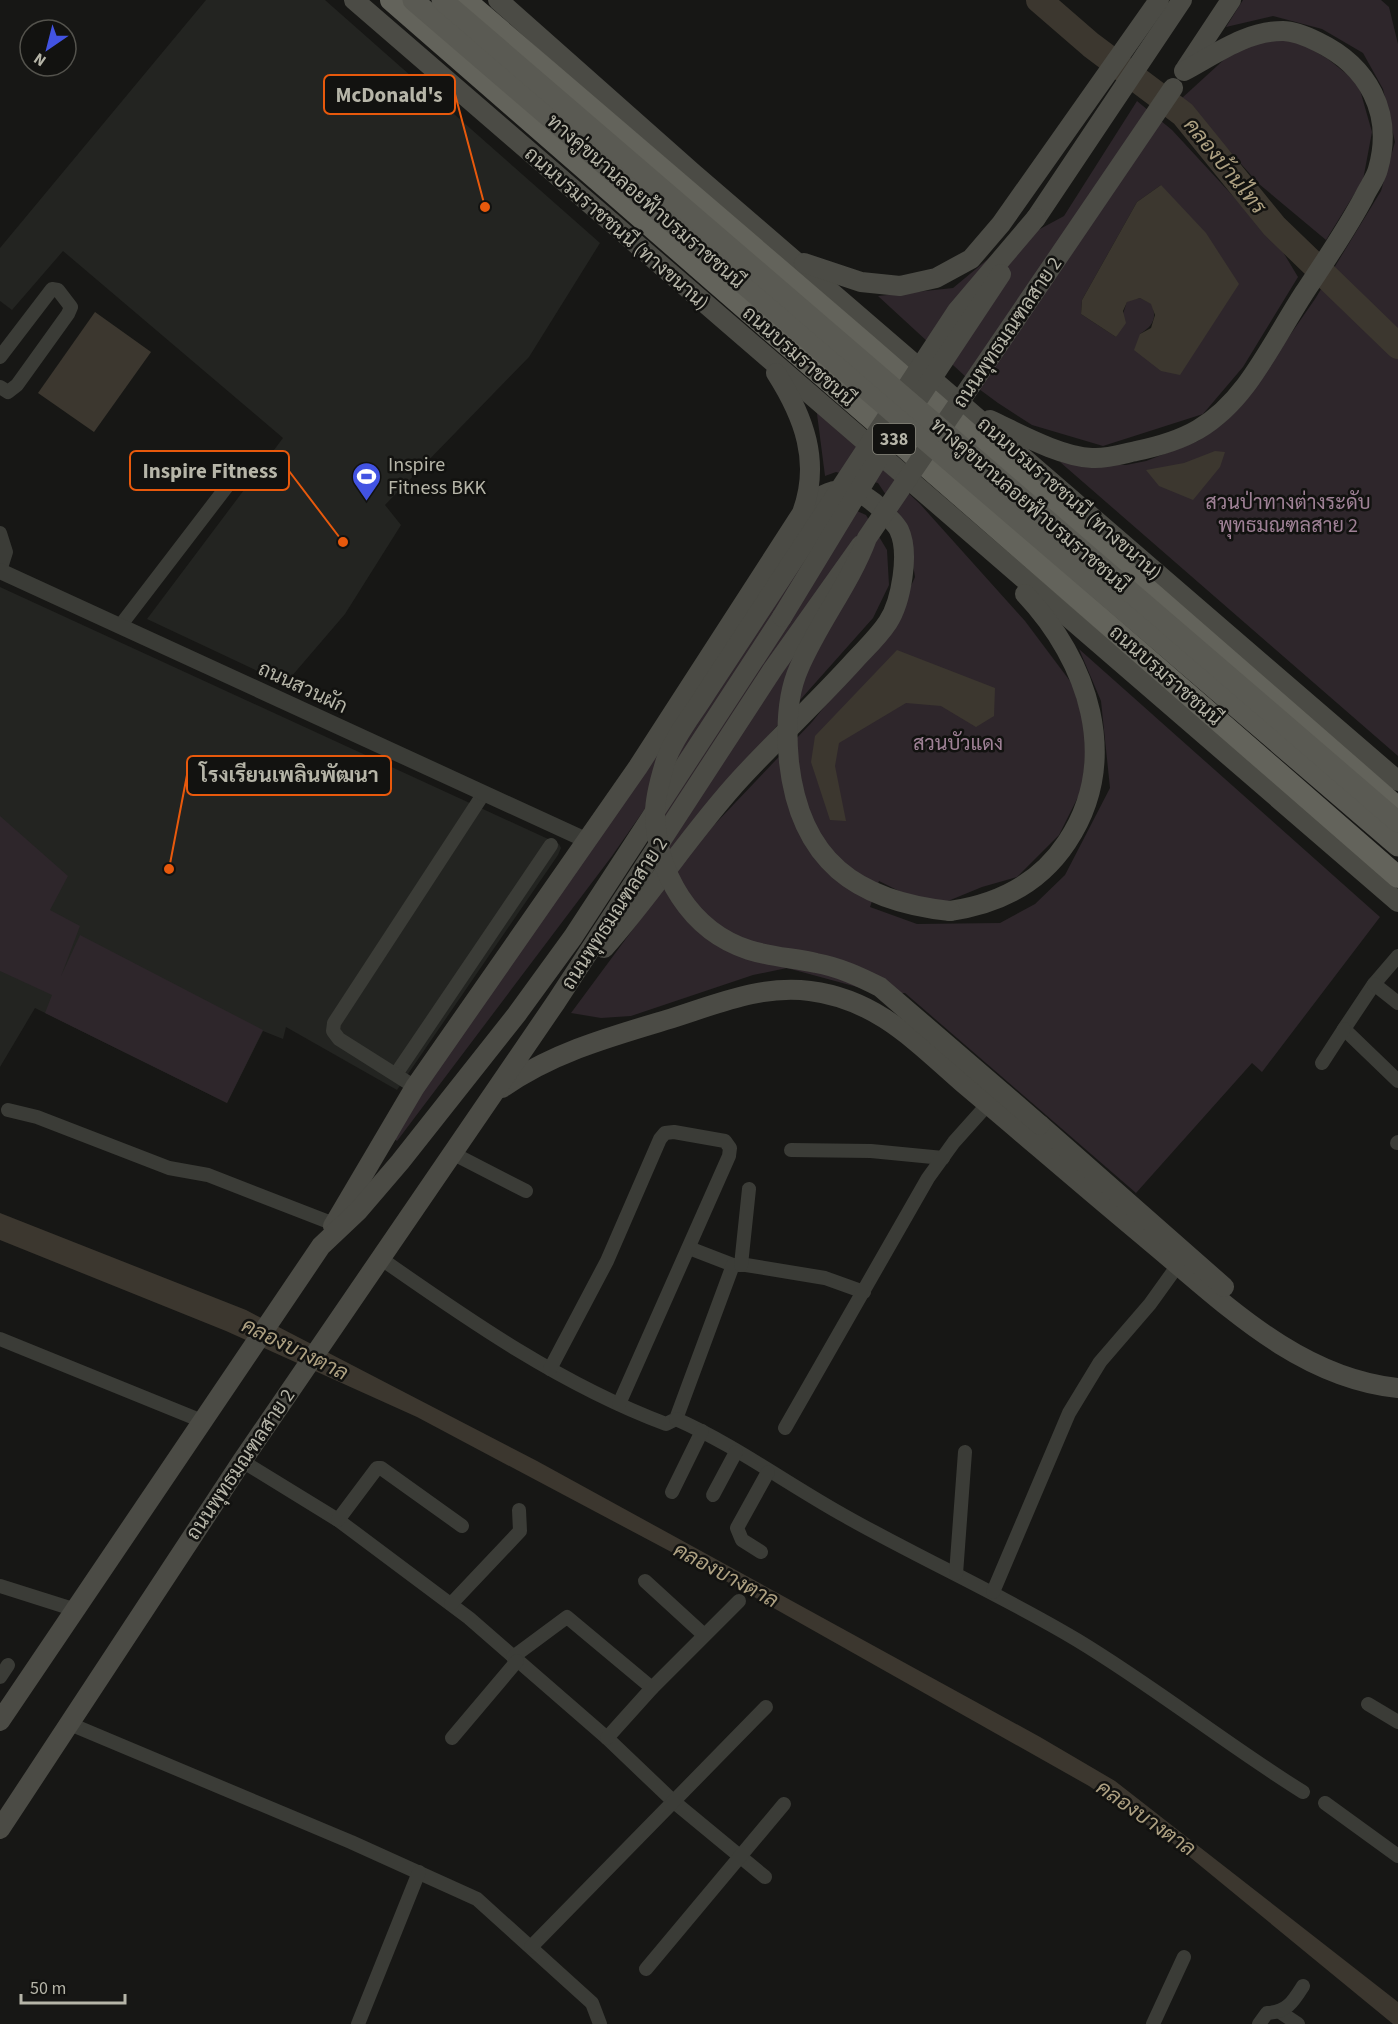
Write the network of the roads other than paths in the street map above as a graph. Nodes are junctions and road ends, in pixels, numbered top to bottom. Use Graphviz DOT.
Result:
graph roads {
  1 [pos="354,0"];
  2 [pos="392,0"];
  3 [pos="413,0"];
  4 [pos="442,0"];
  5 [pos="465,0"];
  6 [pos="498,0"];
  7 [pos="1159,0"];
  8 [pos="1182,0"];
  9 [pos="1231,0"];
  10 [pos="1184,71"];
  11 [pos="1036,218"];
  12 [pos="793,259"];
  13 [pos="765,356"];
  14 [pos="0,357"];
  15 [pos="0,387"];
  16 [pos="965,407"];
  17 [pos="228,485"];
  18 [pos="802,513"];
  19 [pos="964,528"];
  20 [pos="0,533"];
  21 [pos="867,538"];
  22 [pos="0,571"];
  23 [pos="120,626"];
  24 [pos="1398,781"];
  25 [pos="484,793"];
  26 [pos="1398,808"];
  27 [pos="1398,822"];
  28 [pos="588,842"];
  29 [pos="551,845"];
  30 [pos="1398,846"];
  31 [pos="1398,877"];
  32 [pos="1398,902"];
  33 [pos="1398,956"];
  34 [pos="1374,984"];
  35 [pos="556,1002"];
  36 [pos="1398,1003"];
  37 [pos="1344,1029"];
  38 [pos="1322,1063"];
  39 [pos="396,1074"];
  40 [pos="1398,1081"];
  41 [pos="415,1087"];
  42 [pos="490,1097"];
  43 [pos="988,1104"];
  44 [pos="8,1110"];
  45 [pos="791,1149"];
  46 [pos="452,1153"];
  47 [pos="943,1158"];
  48 [pos="749,1189"];
  49 [pos="526,1191"];
  50 [pos="334,1224"];
  51 [pos="321,1246"];
  52 [pos="689,1248"];
  53 [pos="380,1258"];
  54 [pos="1178,1264"];
  55 [pos="737,1265"];
  56 [pos="864,1292"];
  57 [pos="1256,1330"];
  58 [pos="0,1340"];
  59 [pos="550,1370"];
  60 [pos="1398,1388"];
  61 [pos="619,1404"];
  62 [pos="676,1419"];
  63 [pos="202,1421"];
  64 [pos="785,1428"];
  65 [pos="702,1431"];
  66 [pos="736,1452"];
  67 [pos="964,1452"];
  68 [pos="242,1461"];
  69 [pos="768,1472"];
  70 [pos="672,1492"];
  71 [pos="713,1495"];
  72 [pos="519,1510"];
  73 [pos="338,1520"];
  74 [pos="462,1526"];
  75 [pos="760,1552"];
  76 [pos="956,1574"];
  77 [pos="645,1581"];
  78 [pos="0,1586"];
  79 [pos="993,1592"];
  80 [pos="739,1601"];
  81 [pos="451,1604"];
  82 [pos="76,1610"];
  83 [pos="704,1635"];
  84 [pos="515,1659"];
  85 [pos="652,1688"];
  86 [pos="1368,1704"];
  87 [pos="766,1707"];
  88 [pos="0,1721"];
  89 [pos="1398,1722"];
  90 [pos="70,1724"];
  91 [pos="452,1738"];
  92 [pos="607,1738"];
  93 [pos="1303,1792"];
  94 [pos="673,1801"];
  95 [pos="1325,1803"];
  96 [pos="784,1804"];
  97 [pos="8,1805"];
  98 [pos="0,1829"];
  99 [pos="741,1856"];
  100 [pos="1398,1856"];
  101 [pos="419,1872"];
  102 [pos="765,1877"];
  103 [pos="531,1947"];
  104 [pos="1184,1957"];
  105 [pos="646,1969"];
  106 [pos="1303,1986"];
  107 [pos="1280,2012"];
  108 [pos="358,2024"];
  109 [pos="600,2024"];
  110 [pos="1153,2024"];
  111 [pos="1259,2024"];
  112 [pos="1298,2024"];
  1 -- 13 [label="main road, ถนนบรมราชชนนี (ทางขนาน) / 338"];
  2 -- 31 [label="highway, ถนนบรมราชชนนี / 338"];
  3 -- 30 [label="main road, ทางคู่ขนานลอยฟ้าบรมราชชนนี / 338, bridge"];
  4 -- 27 [label="main road, ทางคู่ขนานลอยฟ้าบรมราชชนนี / 338, bridge"];
  5 -- 26 [label="highway, 338"];
  6 -- 12 [label="main road, ถนนบรมราชชนนี (ทางขนาน)"];
  7 -- 12 [label="main road"];
  8 -- 11 [label="main road, ถนนพุทธมณฑลสาย 2"];
  9 -- 10 [label="main road, ถนนพุทธมณฑลสาย 2"];
  10 -- 16 [label="main road"];
  10 -- 21 [label="main road, ถนนพุทธมณฑลสาย 2, bridge"];
  11 -- 51 [label="main road, ถนนพุทธมณฑลสาย 2, bridge"];
  11 -- 57 [label="main road, bridge"];
  12 -- 16 [label="main road, ถนนบรมราชชนนี (ทางขนาน)"];
  13 -- 18 [label="main road"];
  13 -- 19 [label="main road, ถนนบรมราชชนนี (ทางขนาน) / 338"];
  14 -- 15 [label="street"];
  16 -- 24 [label="main road, ถนนบรมราชชนนี (ทางขนาน)"];
  17 -- 23 [label="street"];
  18 -- 28 [label="main road"];
  18 -- 35 [label="main road"];
  19 -- 21 [label="main road, bridge"];
  19 -- 32 [label="main road, ถนนบรมราชชนนี (ทางขนาน) / 338"];
  20 -- 22 [label="street"];
  21 -- 35 [label="main road, ถนนพุทธมณฑลสาย 2"];
  22 -- 23 [label="street, ถนนสวนผัก"];
  23 -- 25 [label="street, ถนนสวนผัก"];
  25 -- 28 [label="street, ถนนสวนผัก"];
  25 -- 39 [label="street"];
  28 -- 41 [label="main road"];
  29 -- 39 [label="street"];
  33 -- 34 [label="street"];
  34 -- 36 [label="street"];
  34 -- 37 [label="street"];
  35 -- 42 [label="main road, ถนนพุทธมณฑลสาย 2"];
  37 -- 38 [label="street"];
  37 -- 40 [label="street"];
  39 -- 41 [label="street"];
  41 -- 50 [label="main road"];
  42 -- 43 [label="main road"];
  42 -- 46 [label="main road, ถนนพุทธมณฑลสาย 2"];
  43 -- 47 [label="street"];
  43 -- 54 [label="main road"];
  44 -- 50 [label="street"];
  45 -- 47 [label="street"];
  46 -- 49 [label="street"];
  46 -- 53 [label="main road, ถนนพุทธมณฑลสาย 2"];
  47 -- 56 [label="street"];
  48 -- 55 [label="street"];
  50 -- 51 [label="main road"];
  51 -- 63 [label="main road, ถนนพุทธมณฑลสาย 2"];
  52 -- 55 [label="street"];
  52 -- 59 [label="street"];
  52 -- 61 [label="street"];
  53 -- 59 [label="street"];
  53 -- 68 [label="main road, ถนนพุทธมณฑลสาย 2"];
  54 -- 57 [label="main road"];
  54 -- 79 [label="street"];
  55 -- 56 [label="street"];
  55 -- 62 [label="street"];
  56 -- 64 [label="street"];
  57 -- 60 [label="main road"];
  58 -- 63 [label="street"];
  59 -- 61 [label="street"];
  61 -- 62 [label="street"];
  62 -- 65 [label="street"];
  63 -- 82 [label="main road, ถนนพุทธมณฑลสาย 2"];
  65 -- 66 [label="street"];
  65 -- 70 [label="street"];
  66 -- 69 [label="street"];
  66 -- 71 [label="street"];
  67 -- 76 [label="street"];
  68 -- 73 [label="street"];
  68 -- 90 [label="main road, ถนนพุทธมณฑลสาย 2"];
  69 -- 75 [label="street"];
  69 -- 76 [label="street"];
  72 -- 81 [label="street"];
  73 -- 74 [label="street"];
  73 -- 81 [label="street"];
  76 -- 79 [label="street"];
  77 -- 83 [label="street"];
  78 -- 82 [label="street"];
  79 -- 93 [label="street"];
  80 -- 83 [label="street"];
  81 -- 84 [label="street"];
  82 -- 88 [label="main road, ถนนพุทธมณฑลสาย 2"];
  83 -- 85 [label="street"];
  84 -- 85 [label="street"];
  84 -- 91 [label="street"];
  84 -- 92 [label="street"];
  85 -- 92 [label="street"];
  86 -- 89 [label="street"];
  87 -- 94 [label="street"];
  90 -- 97 [label="main road, ถนนพุทธมณฑลสาย 2"];
  90 -- 101 [label="street"];
  92 -- 94 [label="street"];
  94 -- 99 [label="street"];
  94 -- 103 [label="street"];
  95 -- 100 [label="street"];
  96 -- 99 [label="street"];
  97 -- 98 [label="main road, ถนนพุทธมณฑลสาย 2"];
  99 -- 102 [label="street"];
  99 -- 105 [label="street"];
  101 -- 103 [label="street"];
  101 -- 108 [label="street"];
  103 -- 109 [label="street"];
  104 -- 110 [label="street"];
  106 -- 107 [label="street"];
  107 -- 111 [label="street"];
  107 -- 112 [label="street"];
}
